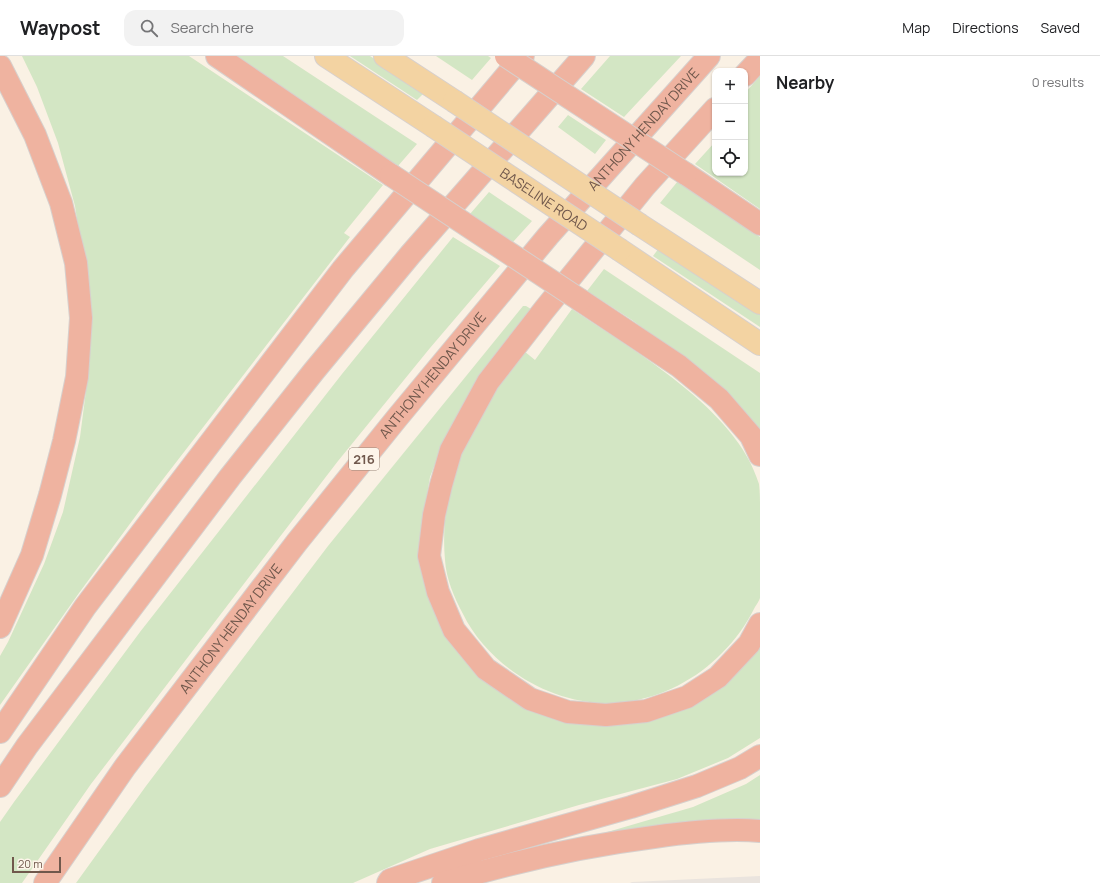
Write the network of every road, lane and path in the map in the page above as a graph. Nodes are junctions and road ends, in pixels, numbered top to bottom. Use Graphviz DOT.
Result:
graph roads {
  1 [pos="217,56"];
  2 [pos="326,56"];
  3 [pos="385,56"];
  4 [pos="506,56"];
  5 [pos="523,56"];
  6 [pos="584,56"];
  7 [pos="709,56"];
  8 [pos="760,58"];
  9 [pos="0,66"];
  10 [pos="748,72"];
  11 [pos="712,112"];
  12 [pos="760,224"];
  13 [pos="760,303"];
  14 [pos="760,344"];
  15 [pos="760,455"];
  16 [pos="760,624"];
  17 [pos="0,627"];
  18 [pos="0,732"];
  19 [pos="760,756"];
  20 [pos="0,786"];
  21 [pos="760,831"];
  22 [pos="45,883"];
  23 [pos="388,883"];
  24 [pos="443,883"];
  1 -- 15 [label="highway, bridge"];
  2 -- 14 [label="main road, BASELINE ROAD, bridge"];
  3 -- 13 [label="main road, bridge"];
  4 -- 12 [label="highway, bridge"];
  5 -- 18 [label="highway"];
  6 -- 20 [label="highway"];
  7 -- 22 [label="highway, ANTHONY HENDAY DRIVE / 216"];
  8 -- 10 [label="highway"];
  9 -- 17 [label="highway"];
  11 -- 16 [label="highway"];
  19 -- 23 [label="highway"];
  21 -- 24 [label="highway"];
}
